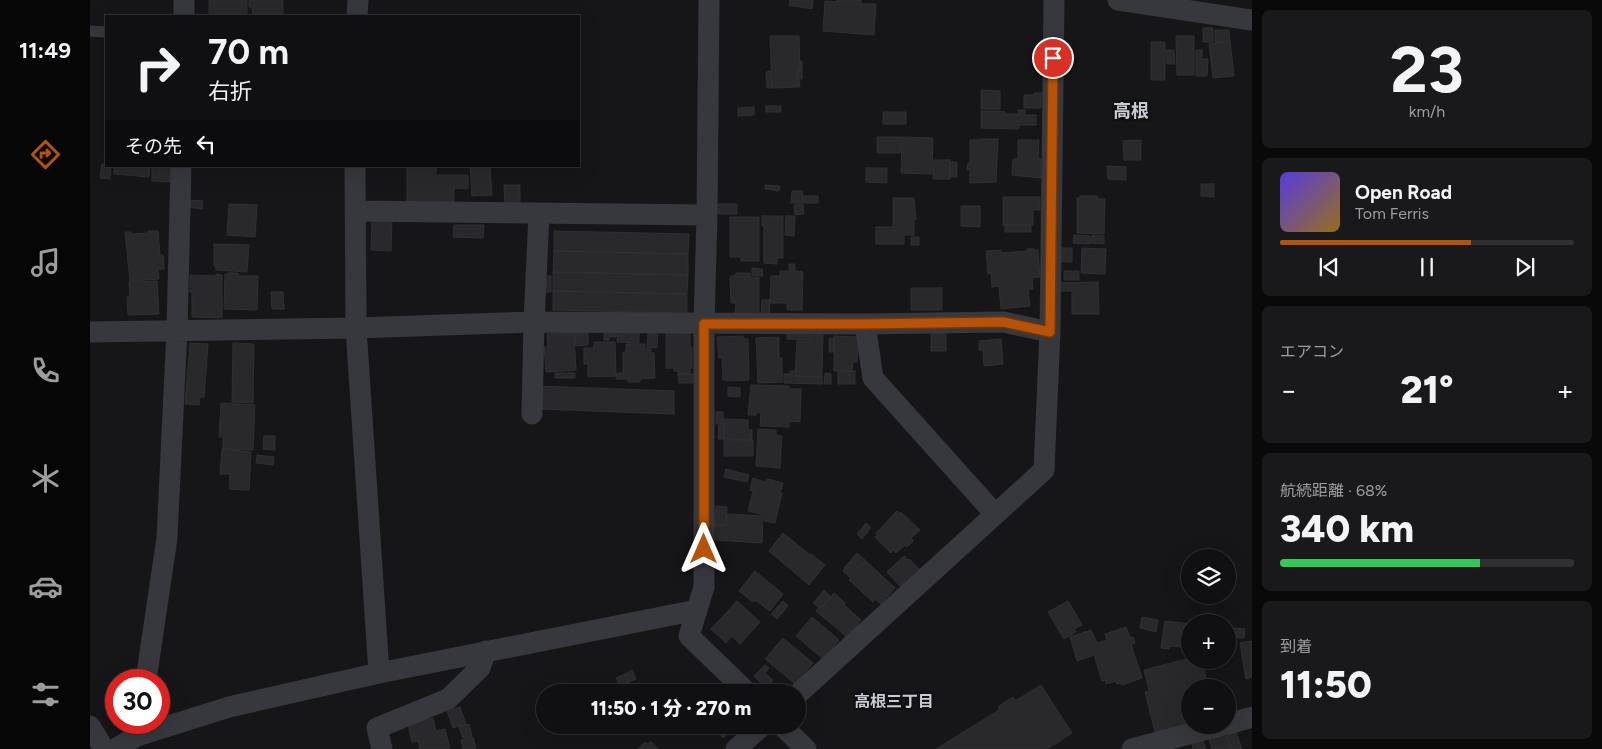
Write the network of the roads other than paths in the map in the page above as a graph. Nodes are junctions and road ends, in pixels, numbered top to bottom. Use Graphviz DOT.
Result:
graph roads {
  1 [pos="184,0"];
  2 [pos="358,0"];
  3 [pos="709,0"];
  4 [pos="1054,0"];
  5 [pos="1118,0"];
  6 [pos="184,15"];
  7 [pos="357,15"];
  8 [pos="1252,20"];
  9 [pos="90,31"];
  10 [pos="105,32"];
  11 [pos="181,167"];
  12 [pos="355,167"];
  13 [pos="355,211"];
  14 [pos="539,214"];
  15 [pos="707,215"];
  16 [pos="534,322"];
  17 [pos="704,324"];
  18 [pos="865,324"];
  19 [pos="356,328"];
  20 [pos="177,330"];
  21 [pos="90,332"];
  22 [pos="1050,332"];
  23 [pos="532,414"];
  24 [pos="995,514"];
  25 [pos="697,610"];
  26 [pos="486,651"];
  27 [pos="148,669"];
  28 [pos="379,673"];
  29 [pos="739,684"];
  30 [pos="806,687"];
  31 [pos="1252,717"];
  32 [pos="170,722"];
  33 [pos="1236,722"];
  34 [pos="90,726"];
  35 [pos="133,734"];
  36 [pos="753,734"];
  37 [pos="790,734"];
  38 [pos="1189,734"];
  39 [pos="104,749"];
  40 [pos="115,749"];
  41 [pos="382,749"];
  42 [pos="736,749"];
  43 [pos="806,749"];
  44 [pos="1132,749"];
  1 -- 6 [label="street"];
  2 -- 7 [label="street"];
  3 -- 15 [label="street"];
  4 -- 22 [label="street"];
  5 -- 8 [label="street"];
  9 -- 10 [label="lane"];
  11 -- 20 [label="street"];
  12 -- 13 [label="street"];
  13 -- 14 [label="street"];
  13 -- 19 [label="street"];
  14 -- 15 [label="street"];
  14 -- 16 [label="street"];
  15 -- 17 [label="street"];
  16 -- 17 [label="street"];
  16 -- 19 [label="street"];
  16 -- 23 [label="street"];
  17 -- 18 [label="street"];
  17 -- 25 [label="street"];
  18 -- 22 [label="street"];
  18 -- 24 [label="street"];
  19 -- 20 [label="street"];
  19 -- 28 [label="street"];
  20 -- 21 [label="street"];
  20 -- 27 [label="street"];
  22 -- 24 [label="street"];
  24 -- 30 [label="street"];
  25 -- 26 [label="street"];
  25 -- 29 [label="street"];
  26 -- 28 [label="street"];
  26 -- 41 [label="street"];
  28 -- 32 [label="street"];
  31 -- 33 [label="street"];
  34 -- 39 [label="street"];
  35 -- 40 [label="street"];
  36 -- 42 [label="street"];
  37 -- 43 [label="street"];
  38 -- 44 [label="street"];
}
